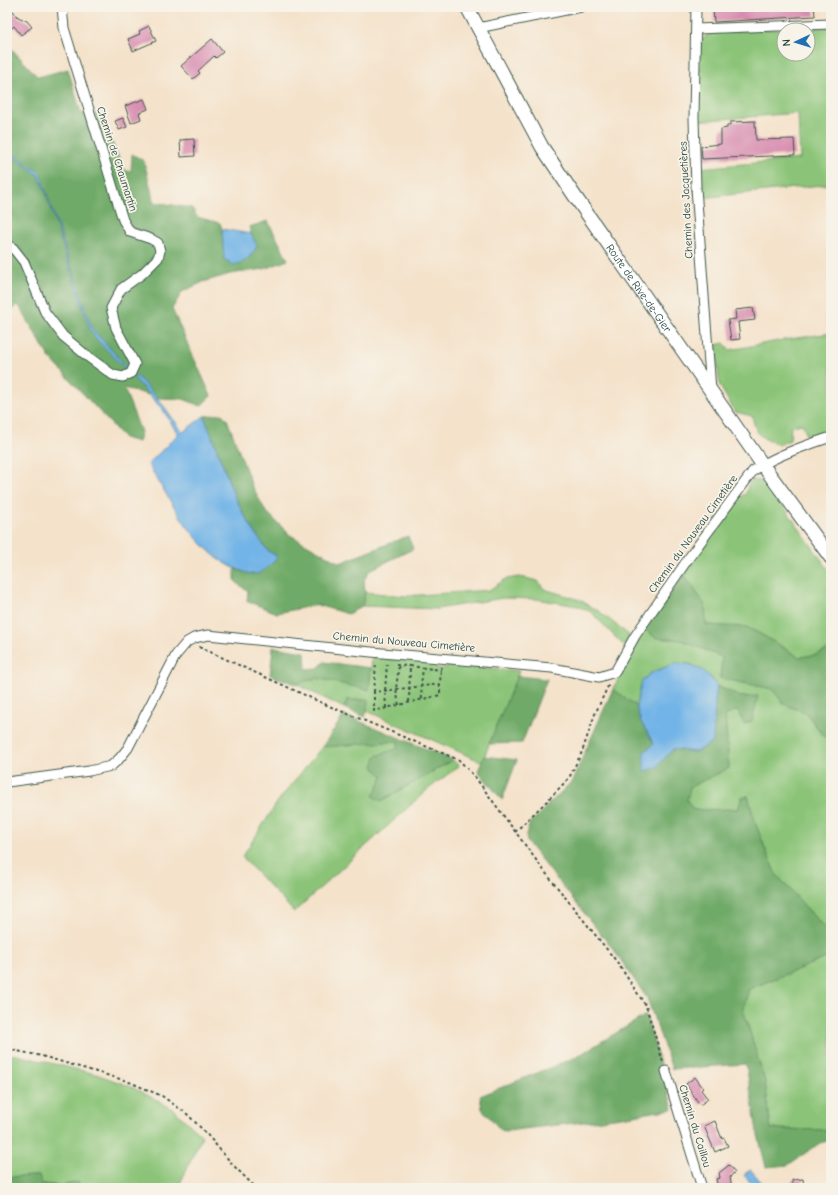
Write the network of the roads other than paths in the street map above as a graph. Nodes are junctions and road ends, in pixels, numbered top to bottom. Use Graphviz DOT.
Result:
graph roads {
  1 [pos="62,7"];
  2 [pos="467,7"];
  3 [pos="581,7"];
  4 [pos="696,7"];
  5 [pos="831,24"];
  6 [pos="478,28"];
  7 [pos="696,29"];
  8 [pos="7,245"];
  9 [pos="711,391"];
  10 [pos="831,437"];
  11 [pos="762,464"];
  12 [pos="831,558"];
  13 [pos="7,782"];
  14 [pos="666,1070"];
  15 [pos="702,1188"];
  1 -- 8 [label="street, Chemin de Chaumartin"];
  2 -- 6 [label="main road, Route de Rive-de-Gier"];
  3 -- 6 [label="street"];
  4 -- 7 [label="street, Chemin des Jacquetières"];
  5 -- 7 [label="street"];
  6 -- 9 [label="main road, Route de Rive-de-Gier"];
  7 -- 9 [label="street, Chemin des Jacquetières"];
  9 -- 11 [label="main road, Route de Rive-de-Gier"];
  10 -- 11 [label="street"];
  11 -- 12 [label="main road, Route de Rive-de-Gier"];
  11 -- 13 [label="street, Chemin du Nouveau Cimetière"];
  14 -- 15 [label="street, Chemin du Caillou"];
}
